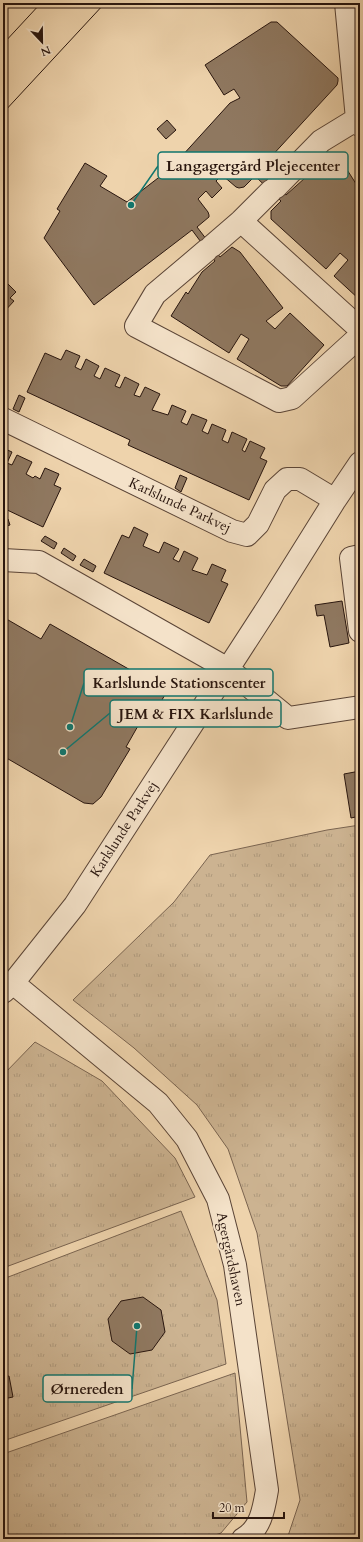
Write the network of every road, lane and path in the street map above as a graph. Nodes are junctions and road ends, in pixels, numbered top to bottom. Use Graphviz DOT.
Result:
graph roads {
  1 [pos="346,3"];
  2 [pos="358,122"];
  3 [pos="241,222"];
  4 [pos="360,329"];
  5 [pos="360,336"];
  6 [pos="3,419"];
  7 [pos="360,463"];
  8 [pos="335,500"];
  9 [pos="360,556"];
  10 [pos="3,560"];
  11 [pos="360,631"];
  12 [pos="228,669"];
  13 [pos="360,708"];
  14 [pos="6,992"];
  15 [pos="243,1539"];
  1 -- 2 [label="street"];
  2 -- 3 [label="street"];
  3 -- 4 [label="street"];
  3 -- 5 [label="street"];
  6 -- 8 [label="street, Karlslunde Parkvej"];
  7 -- 8 [label="street, Karlslunde Parkvej"];
  8 -- 12 [label="street, Karlslunde Parkvej"];
  9 -- 11 [label="street"];
  10 -- 12 [label="street"];
  12 -- 13 [label="street"];
  12 -- 14 [label="street, Karlslunde Parkvej"];
  14 -- 15 [label="street, Agergårdshaven"];
}
